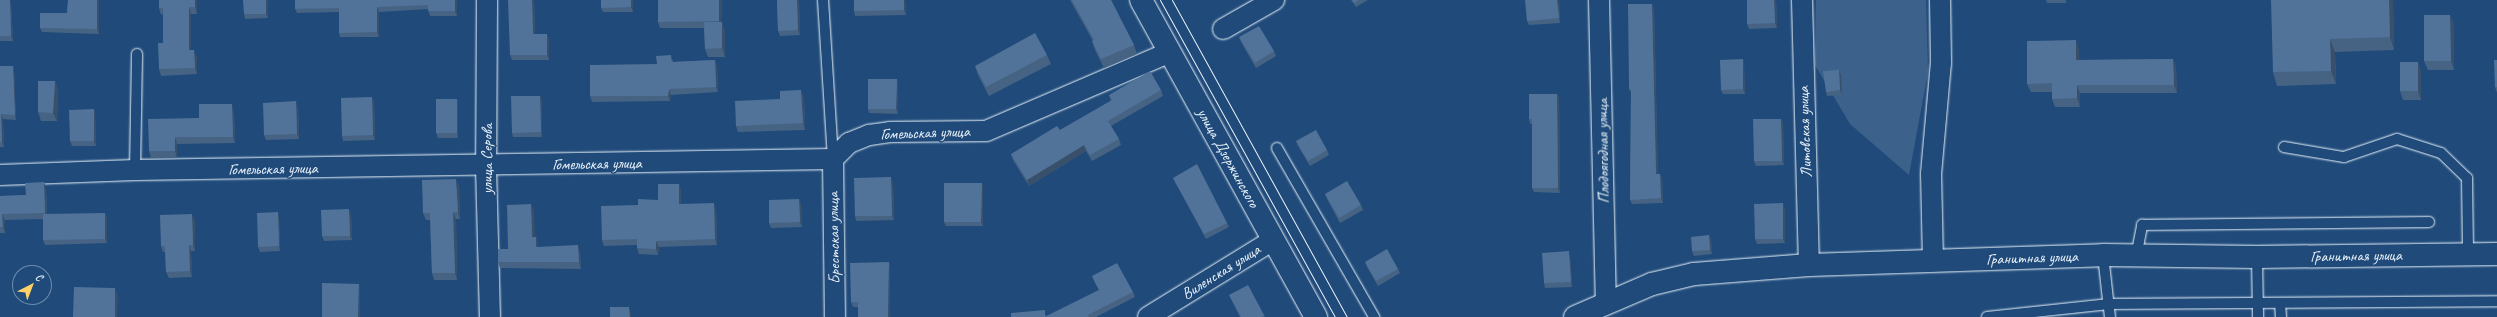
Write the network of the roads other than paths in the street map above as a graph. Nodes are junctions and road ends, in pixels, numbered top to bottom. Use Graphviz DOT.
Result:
graph roads {
  1 [pos="487,0"];
  2 [pos="823,0"];
  3 [pos="1141,0"];
  4 [pos="1274,0"];
  5 [pos="1599,0"];
  6 [pos="1802,0"];
  7 [pos="1940,0"];
  8 [pos="1223,29"];
  9 [pos="1170,52"];
  10 [pos="137,54"];
  11 [pos="2284,147"];
  12 [pos="1277,148"];
  13 [pos="833,158"];
  14 [pos="486,166"];
  15 [pos="135,170"];
  16 [pos="0,175"];
  17 [pos="2430,222"];
  18 [pos="1273,240"];
  19 [pos="2468,254"];
  20 [pos="2497,254"];
  21 [pos="2103,256"];
  22 [pos="2136,257"];
  23 [pos="2258,257"];
  24 [pos="1933,261"];
  25 [pos="1809,265"];
  26 [pos="2497,301"];
  27 [pos="1606,302"];
  28 [pos="2280,303"];
  29 [pos="2109,304"];
  30 [pos="2257,305"];
  31 [pos="490,317"];
  32 [pos="835,317"];
  33 [pos="1148,317"];
  34 [pos="1316,317"];
  35 [pos="1374,317"];
  36 [pos="1575,317"];
  37 [pos="1987,317"];
  38 [pos="2110,317"];
  39 [pos="2258,317"];
  40 [pos="2280,317"];
  1 -- 14 [label="street, улица Серова"];
  2 -- 13 [label="lane"];
  3 -- 9 [label="street, улица Дзержинского"];
  4 -- 8 [label="street"];
  5 -- 27 [label="street, Плодоягодная улица"];
  6 -- 25 [label="street, Литовская улица"];
  7 -- 24 [label="street"];
  9 -- 13 [label="street, Гомельская улица"];
  9 -- 18 [label="street, улица Дзержинского"];
  10 -- 15 [label="lane"];
  11 -- 19 [label="lane"];
  12 -- 35 [label="lane"];
  13 -- 14 [label="street, Гомельская улица"];
  13 -- 32 [label="street, Брестская улица"];
  14 -- 15 [label="street, Гомельская улица"];
  14 -- 31 [label="street, улица Серова"];
  15 -- 16 [label="street, Гомельская улица"];
  17 -- 22 [label="lane"];
  18 -- 33 [label="street, Виленская улица"];
  18 -- 34 [label="street, улица Дзержинского"];
  19 -- 20 [label="street, Гранитная улица"];
  19 -- 23 [label="street, Гранитная улица"];
  21 -- 22 [label="street, Гранитная улица"];
  21 -- 24 [label="street, Гранитная улица"];
  21 -- 29 [label="lane"];
  22 -- 23 [label="street, Гранитная улица"];
  23 -- 30 [label="lane"];
  24 -- 25 [label="street, Гранитная улица"];
  25 -- 27 [label="street, Гранитная улица"];
  26 -- 28 [label="lane"];
  27 -- 36 [label="street, Гранитная улица"];
  28 -- 30 [label="lane"];
  28 -- 40 [label="lane"];
  29 -- 30 [label="lane"];
  29 -- 37 [label="lane"];
  29 -- 38 [label="lane"];
  30 -- 39 [label="lane"];
}
